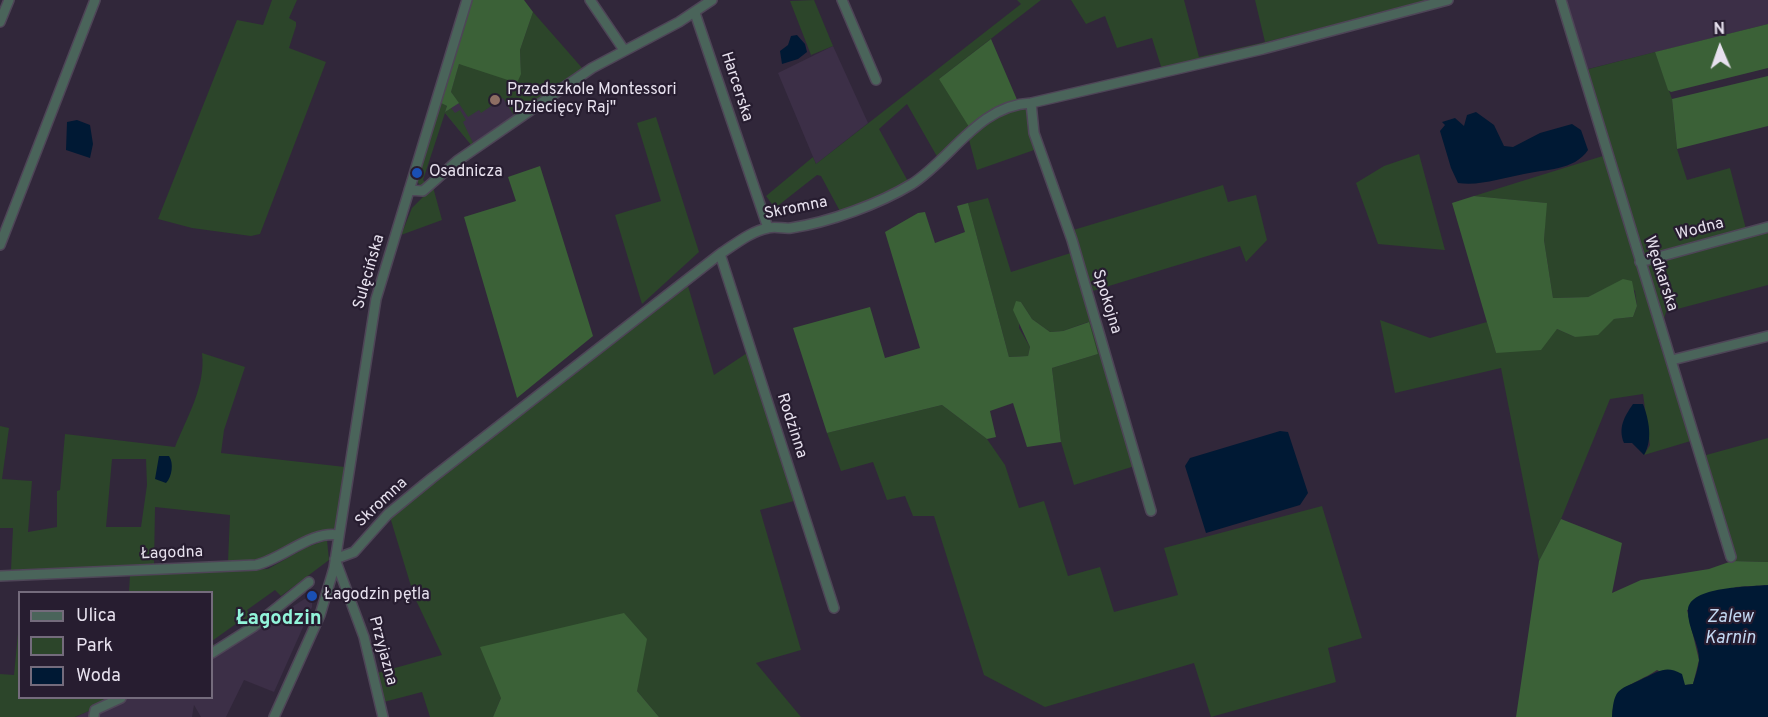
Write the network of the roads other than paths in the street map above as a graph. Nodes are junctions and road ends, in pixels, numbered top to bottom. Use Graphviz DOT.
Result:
graph roads {
  1 [pos="9,0"];
  2 [pos="95,0"];
  3 [pos="467,0"];
  4 [pos="590,0"];
  5 [pos="712,0"];
  6 [pos="842,0"];
  7 [pos="1448,0"];
  8 [pos="1561,0"];
  9 [pos="694,13"];
  10 [pos="0,22"];
  11 [pos="624,50"];
  12 [pos="876,80"];
  13 [pos="1032,103"];
  14 [pos="409,190"];
  15 [pos="1768,227"];
  16 [pos="768,228"];
  17 [pos="0,245"];
  18 [pos="720,254"];
  19 [pos="1641,261"];
  20 [pos="1768,337"];
  21 [pos="1672,360"];
  22 [pos="1150,511"];
  23 [pos="339,535"];
  24 [pos="1731,557"];
  25 [pos="335,560"];
  26 [pos="0,576"];
  27 [pos="309,582"];
  28 [pos="834,608"];
  29 [pos="213,652"];
  30 [pos="119,699"];
  31 [pos="94,716"];
  32 [pos="274,717"];
  33 [pos="383,717"];
  1 -- 10 [label="street"];
  2 -- 17 [label="street"];
  3 -- 14 [label="street, Sulęcińska"];
  4 -- 11 [label="street"];
  5 -- 9 [label="street"];
  6 -- 12 [label="street"];
  7 -- 13 [label="street, Skromna"];
  8 -- 19 [label="street, Wędkarska"];
  9 -- 11 [label="street"];
  9 -- 16 [label="street, Harcerska"];
  11 -- 14 [label="street"];
  13 -- 16 [label="street, Skromna"];
  13 -- 22 [label="street, Spokojna"];
  14 -- 23 [label="street, Sulęcińska"];
  15 -- 19 [label="street, Wodna"];
  16 -- 18 [label="street, Skromna"];
  18 -- 25 [label="street, Skromna"];
  18 -- 28 [label="street, Rodzinna"];
  19 -- 21 [label="street, Wędkarska"];
  20 -- 21 [label="street"];
  21 -- 24 [label="street, Wędkarska"];
  23 -- 25 [label="street, Sulęcińska"];
  23 -- 26 [label="street, Łagodna"];
  25 -- 32 [label="street, Sulęcińska"];
  25 -- 33 [label="street, Przyjazna"];
  27 -- 29 [label="street"];
  30 -- 31 [label="street"];
}
